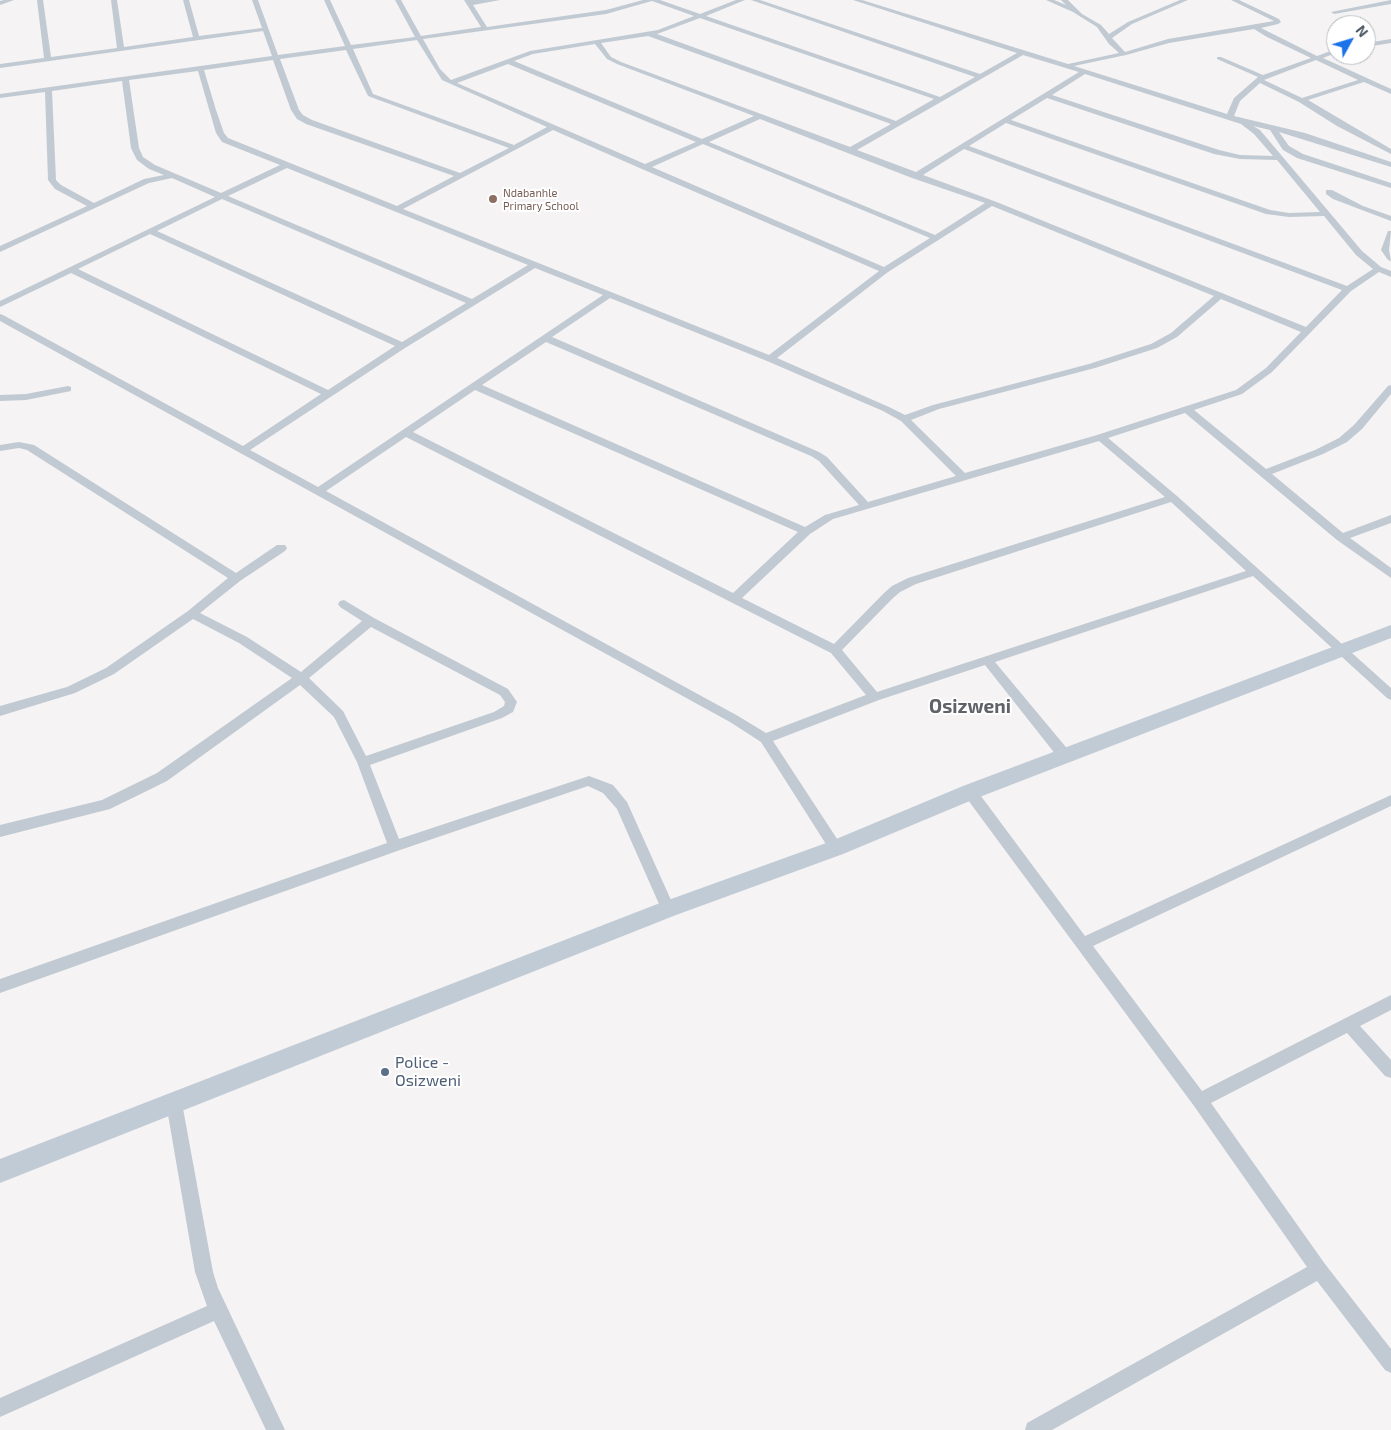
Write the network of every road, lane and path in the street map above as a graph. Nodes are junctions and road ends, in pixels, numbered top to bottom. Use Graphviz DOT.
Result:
graph roads {
  1 [pos="11,0"];
  2 [pos="40,0"];
  3 [pos="114,0"];
  4 [pos="186,0"];
  5 [pos="255,0"];
  6 [pos="328,0"];
  7 [pos="398,0"];
  8 [pos="497,0"];
  9 [pos="650,0"];
  10 [pos="654,0"];
  11 [pos="742,0"];
  12 [pos="754,0"];
  13 [pos="856,0"];
  14 [pos="1049,0"];
  15 [pos="1064,0"];
  16 [pos="1185,0"];
  17 [pos="1234,0"];
  18 [pos="469,2"];
  19 [pos="1391,2"];
  20 [pos="0,3"];
  21 [pos="1076,12"];
  22 [pos="1334,12"];
  23 [pos="703,16"];
  24 [pos="1254,27"];
  25 [pos="266,29"];
  26 [pos="485,29"];
  27 [pos="650,34"];
  28 [pos="1108,37"];
  29 [pos="196,38"];
  30 [pos="418,38"];
  31 [pos="596,41"];
  32 [pos="1391,41"];
  33 [pos="1376,43"];
  34 [pos="347,47"];
  35 [pos="121,50"];
  36 [pos="1023,52"];
  37 [pos="1124,54"];
  38 [pos="1326,55"];
  39 [pos="277,57"];
  40 [pos="1219,58"];
  41 [pos="1318,58"];
  42 [pos="48,60"];
  43 [pos="507,61"];
  44 [pos="1068,65"];
  45 [pos="0,66"];
  46 [pos="200,67"];
  47 [pos="1086,71"];
  48 [pos="980,76"];
  49 [pos="125,78"];
  50 [pos="1262,79"];
  51 [pos="1364,80"];
  52 [pos="451,83"];
  53 [pos="1391,84"];
  54 [pos="1380,88"];
  55 [pos="48,89"];
  56 [pos="1391,92"];
  57 [pos="0,96"];
  58 [pos="1048,96"];
  59 [pos="940,99"];
  60 [pos="1302,100"];
  61 [pos="758,117"];
  62 [pos="1230,117"];
  63 [pos="1006,121"];
  64 [pos="1244,122"];
  65 [pos="898,124"];
  66 [pos="553,127"];
  67 [pos="1273,128"];
  68 [pos="701,141"];
  69 [pos="964,147"];
  70 [pos="514,148"];
  71 [pos="849,151"];
  72 [pos="1391,152"];
  73 [pos="1278,158"];
  74 [pos="288,164"];
  75 [pos="1391,165"];
  76 [pos="644,168"];
  77 [pos="156,169"];
  78 [pos="171,176"];
  79 [pos="461,176"];
  80 [pos="916,176"];
  81 [pos="147,181"];
  82 [pos="1390,184"];
  83 [pos="1329,192"];
  84 [pos="221,197"];
  85 [pos="991,203"];
  86 [pos="94,206"];
  87 [pos="397,209"];
  88 [pos="1326,214"];
  89 [pos="1391,219"];
  90 [pos="150,231"];
  91 [pos="1391,233"];
  92 [pos="934,237"];
  93 [pos="0,250"];
  94 [pos="1391,258"];
  95 [pos="534,265"];
  96 [pos="71,269"];
  97 [pos="1378,269"];
  98 [pos="885,270"];
  99 [pos="1391,274"];
  100 [pos="1348,289"];
  101 [pos="609,295"];
  102 [pos="1220,296"];
  103 [pos="473,303"];
  104 [pos="0,304"];
  105 [pos="0,317"];
  106 [pos="1307,331"];
  107 [pos="546,338"];
  108 [pos="402,346"];
  109 [pos="770,359"];
  110 [pos="475,386"];
  111 [pos="1391,388"];
  112 [pos="68,389"];
  113 [pos="328,394"];
  114 [pos="0,398"];
  115 [pos="1188,410"];
  116 [pos="904,419"];
  117 [pos="405,432"];
  118 [pos="1101,437"];
  119 [pos="0,448"];
  120 [pos="243,450"];
  121 [pos="1266,472"];
  122 [pos="963,477"];
  123 [pos="319,491"];
  124 [pos="1173,498"];
  125 [pos="865,505"];
  126 [pos="1391,519"];
  127 [pos="806,531"];
  128 [pos="1341,536"];
  129 [pos="281,548"];
  130 [pos="1254,572"];
  131 [pos="1391,574"];
  132 [pos="236,578"];
  133 [pos="734,599"];
  134 [pos="344,604"];
  135 [pos="192,614"];
  136 [pos="370,621"];
  137 [pos="1391,632"];
  138 [pos="835,650"];
  139 [pos="1342,650"];
  140 [pos="987,660"];
  141 [pos="301,678"];
  142 [pos="1391,695"];
  143 [pos="875,697"];
  144 [pos="0,711"];
  145 [pos="765,739"];
  146 [pos="1065,756"];
  147 [pos="363,762"];
  148 [pos="970,792"];
  149 [pos="1391,800"];
  150 [pos="0,831"];
  151 [pos="395,846"];
  152 [pos="836,848"];
  153 [pos="668,909"];
  154 [pos="1082,944"];
  155 [pos="0,986"];
  156 [pos="1391,1002"];
  157 [pos="1349,1024"];
  158 [pos="1391,1072"];
  159 [pos="1200,1101"];
  160 [pos="174,1103"];
  161 [pos="0,1171"];
  162 [pos="1318,1270"];
  163 [pos="218,1310"];
  164 [pos="1391,1364"];
  165 [pos="0,1408"];
  166 [pos="276,1430"];
  167 [pos="1034,1430"];
  1 -- 20 [label="street"];
  2 -- 42 [label="street"];
  3 -- 35 [label="street"];
  4 -- 29 [label="street"];
  5 -- 25 [label="street"];
  6 -- 34 [label="street"];
  7 -- 30 [label="street"];
  8 -- 18 [label="street"];
  9 -- 26 [label="street"];
  10 -- 23 [label="street"];
  11 -- 23 [label="street"];
  12 -- 48 [label="street"];
  13 -- 36 [label="street"];
  14 -- 21 [label="street"];
  15 -- 21 [label="street"];
  16 -- 28 [label="street"];
  17 -- 24 [label="street"];
  18 -- 26 [label="street"];
  19 -- 22 [label="street"];
  21 -- 28 [label="street"];
  23 -- 27 [label="street"];
  23 -- 59 [label="street"];
  24 -- 37 [label="street"];
  24 -- 41 [label="street"];
  25 -- 29 [label="street"];
  25 -- 39 [label="street"];
  26 -- 30 [label="street"];
  27 -- 31 [label="street"];
  27 -- 65 [label="street"];
  28 -- 37 [label="street"];
  29 -- 35 [label="street"];
  30 -- 34 [label="street"];
  30 -- 52 [label="street"];
  31 -- 43 [label="street"];
  31 -- 61 [label="street"];
  32 -- 33 [label="street"];
  34 -- 39 [label="street"];
  34 -- 70 [label="street"];
  35 -- 42 [label="street"];
  36 -- 44 [label="street"];
  36 -- 48 [label="street"];
  37 -- 44 [label="street"];
  38 -- 41 [label="street"];
  39 -- 46 [label="street"];
  39 -- 79 [label="street"];
  40 -- 50 [label="street"];
  41 -- 50 [label="street"];
  41 -- 51 [label="street"];
  42 -- 45 [label="street"];
  43 -- 52 [label="street"];
  43 -- 68 [label="street"];
  44 -- 47 [label="street"];
  46 -- 49 [label="street"];
  46 -- 74 [label="street"];
  47 -- 58 [label="street"];
  47 -- 62 [label="street"];
  48 -- 59 [label="street"];
  49 -- 55 [label="street"];
  49 -- 77 [label="street"];
  50 -- 60 [label="street"];
  50 -- 62 [label="street"];
  51 -- 54 [label="street"];
  51 -- 60 [label="street"];
  52 -- 66 [label="street"];
  53 -- 54 [label="street"];
  54 -- 56 [label="street"];
  55 -- 57 [label="street"];
  55 -- 86 [label="street"];
  58 -- 63 [label="street"];
  58 -- 73 [label="street"];
  59 -- 65 [label="street"];
  60 -- 72 [label="street"];
  61 -- 68 [label="street"];
  61 -- 71 [label="street"];
  62 -- 64 [label="street"];
  63 -- 69 [label="street"];
  63 -- 88 [label="street"];
  64 -- 67 [label="street"];
  64 -- 73 [label="street"];
  65 -- 71 [label="street"];
  66 -- 70 [label="street"];
  66 -- 76 [label="street"];
  67 -- 75 [label="street"];
  67 -- 82 [label="street"];
  68 -- 76 [label="street"];
  68 -- 92 [label="street"];
  69 -- 80 [label="street"];
  69 -- 100 [label="street"];
  70 -- 79 [label="street"];
  71 -- 80 [label="street"];
  73 -- 88 [label="street"];
  74 -- 84 [label="street"];
  74 -- 87 [label="street"];
  76 -- 98 [label="street"];
  77 -- 78 [label="street"];
  77 -- 81 [label="street"];
  78 -- 81 [label="street"];
  78 -- 84 [label="street"];
  79 -- 87 [label="street"];
  80 -- 85 [label="street"];
  81 -- 86 [label="street"];
  83 -- 89 [label="street"];
  84 -- 90 [label="street"];
  84 -- 103 [label="street"];
  85 -- 92 [label="street"];
  85 -- 102 [label="street"];
  86 -- 93 [label="street"];
  87 -- 95 [label="street"];
  88 -- 97 [label="street"];
  90 -- 96 [label="street"];
  90 -- 108 [label="street"];
  91 -- 94 [label="street"];
  92 -- 98 [label="street"];
  95 -- 101 [label="street"];
  95 -- 103 [label="street"];
  96 -- 104 [label="street"];
  96 -- 113 [label="street"];
  97 -- 99 [label="street"];
  97 -- 100 [label="street"];
  98 -- 109 [label="street"];
  100 -- 106 [label="street"];
  101 -- 107 [label="street"];
  101 -- 109 [label="street"];
  102 -- 106 [label="street"];
  102 -- 116 [label="street"];
  103 -- 108 [label="street"];
  105 -- 120 [label="street"];
  106 -- 115 [label="street"];
  107 -- 110 [label="street"];
  107 -- 125 [label="street"];
  108 -- 113 [label="street"];
  109 -- 116 [label="street"];
  110 -- 117 [label="street"];
  110 -- 127 [label="street"];
  111 -- 121 [label="street"];
  112 -- 114 [label="street"];
  113 -- 120 [label="street"];
  115 -- 118 [label="street"];
  115 -- 121 [label="street"];
  116 -- 122 [label="street"];
  117 -- 123 [label="street"];
  117 -- 133 [label="street"];
  118 -- 122 [label="street"];
  118 -- 124 [label="street"];
  119 -- 132 [label="street"];
  120 -- 123 [label="street"];
  121 -- 128 [label="street"];
  122 -- 125 [label="street"];
  123 -- 145 [label="street"];
  124 -- 130 [label="street"];
  124 -- 138 [label="street"];
  125 -- 127 [label="street"];
  126 -- 128 [label="street"];
  127 -- 133 [label="street"];
  128 -- 131 [label="street"];
  129 -- 132 [label="street"];
  130 -- 139 [label="street"];
  130 -- 140 [label="street"];
  132 -- 135 [label="street"];
  133 -- 138 [label="street"];
  134 -- 136 [label="street"];
  135 -- 141 [label="street"];
  135 -- 144 [label="street"];
  136 -- 141 [label="street"];
  136 -- 147 [label="street"];
  137 -- 139 [label="street"];
  138 -- 143 [label="street"];
  139 -- 142 [label="street"];
  139 -- 146 [label="street"];
  140 -- 143 [label="street"];
  140 -- 146 [label="street"];
  141 -- 147 [label="street"];
  141 -- 150 [label="street"];
  143 -- 145 [label="street"];
  145 -- 152 [label="street"];
  146 -- 148 [label="street"];
  147 -- 151 [label="street"];
  148 -- 152 [label="street"];
  148 -- 154 [label="street"];
  149 -- 154 [label="street"];
  151 -- 153 [label="street"];
  151 -- 155 [label="street"];
  152 -- 153 [label="street"];
  153 -- 160 [label="street"];
  154 -- 159 [label="street"];
  156 -- 157 [label="street"];
  157 -- 158 [label="street"];
  157 -- 159 [label="street"];
  159 -- 162 [label="street"];
  160 -- 161 [label="street"];
  160 -- 163 [label="street"];
  162 -- 164 [label="street"];
  162 -- 167 [label="street"];
  163 -- 165 [label="street"];
  163 -- 166 [label="street"];
}
